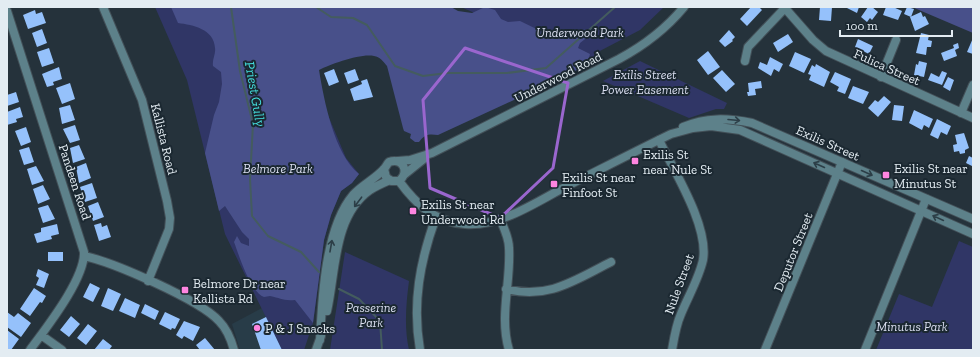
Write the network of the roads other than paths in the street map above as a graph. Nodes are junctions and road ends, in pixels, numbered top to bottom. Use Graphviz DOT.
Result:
graph roads {
  1 [pos="103,7"];
  2 [pos="684,7"];
  3 [pos="785,7"];
  4 [pos="7,11"];
  5 [pos="896,40"];
  6 [pos="745,61"];
  7 [pos="880,77"];
  8 [pos="973,85"];
  9 [pos="961,113"];
  10 [pos="973,118"];
  11 [pos="671,134"];
  12 [pos="659,140"];
  13 [pos="432,152"];
  14 [pos="398,161"];
  15 [pos="842,162"];
  16 [pos="384,169"];
  17 [pos="405,174"];
  18 [pos="838,174"];
  19 [pos="390,180"];
  20 [pos="399,181"];
  21 [pos="926,199"];
  22 [pos="921,210"];
  23 [pos="436,217"];
  24 [pos="500,219"];
  25 [pos="973,219"];
  26 [pos="973,234"];
  27 [pos="84,256"];
  28 [pos="611,262"];
  29 [pos="148,281"];
  30 [pos="506,289"];
  31 [pos="40,336"];
  32 [pos="320,340"];
  33 [pos="30,350"];
  34 [pos="62,350"];
  35 [pos="234,350"];
  36 [pos="316,350"];
  37 [pos="420,350"];
  38 [pos="508,350"];
  39 [pos="672,350"];
  40 [pos="765,350"];
  41 [pos="865,350"];
  1 -- 29 [label="street, Kallista Road"];
  2 -- 13 [label="street, Underwood Road"];
  3 -- 6 [label="street"];
  3 -- 7 [label="street, Fulica Street"];
  4 -- 27 [label="street, Pandeen Road"];
  5 -- 7 [label="street"];
  7 -- 9 [label="street, Fulica Street"];
  8 -- 9 [label="street"];
  9 -- 10 [label="street, Fulica Street"];
  11 -- 12 [label="street, Exilis Street"];
  11 -- 15 [label="street, Exilis Street, one-way"];
  18 -- 11 [label="street, Exilis Street, one-way"];
  12 -- 24 [label="street, Exilis Street"];
  12 -- 39 [label="street, Nule Street"];
  13 -- 14 [label="street, Underwood Road"];
  13 -- 17 [label="street, Underwood Road"];
  14 -- 16 [label="street, Underwood Road"];
  14 -- 17 [label="street"];
  15 -- 18 [label="street, Deputor Street"];
  15 -- 21 [label="street, Exilis Street, one-way"];
  16 -- 19 [label="street"];
  32 -- 16 [label="street, Underwood Road, one-way"];
  17 -- 20 [label="street, Underwood Road"];
  18 -- 22 [label="street, Exilis Street"];
  18 -- 40 [label="street, Deputor Street"];
  19 -- 20 [label="street"];
  19 -- 32 [label="street, Underwood Road, one-way"];
  20 -- 23 [label="street, Exilis Street"];
  21 -- 22 [label="street"];
  21 -- 25 [label="street, Exilis Street"];
  26 -- 22 [label="street, Exilis Street, one-way"];
  22 -- 41 [label="street"];
  23 -- 24 [label="street, Exilis Street"];
  23 -- 37 [label="street"];
  24 -- 30 [label="street"];
  27 -- 29 [label="street"];
  27 -- 31 [label="street"];
  28 -- 30 [label="street"];
  29 -- 35 [label="street"];
  30 -- 38 [label="street"];
  31 -- 33 [label="street"];
  31 -- 34 [label="street"];
  32 -- 36 [label="street, Underwood Road"];
}
